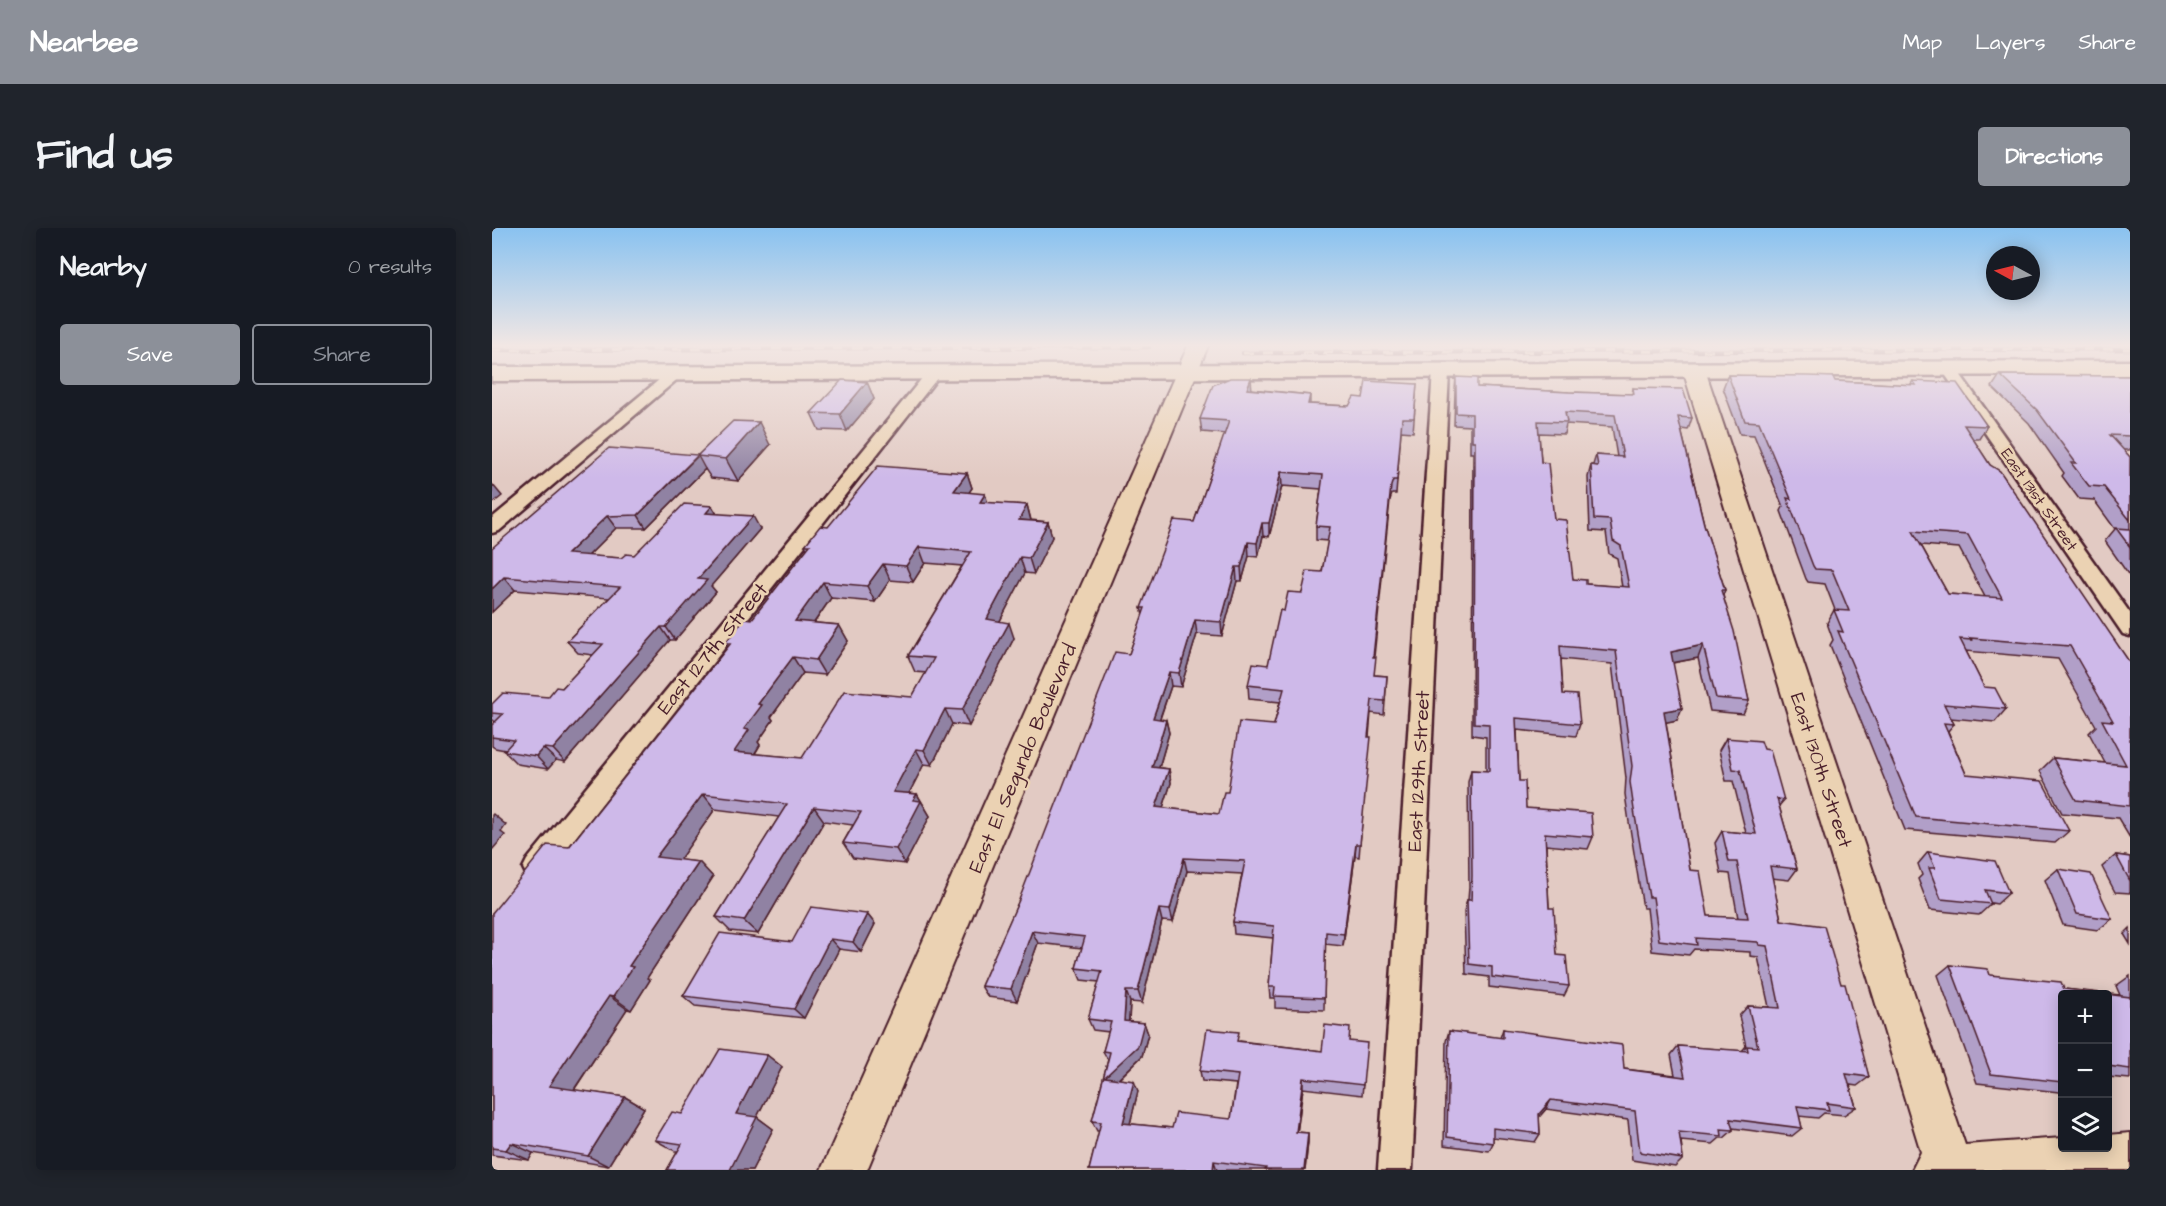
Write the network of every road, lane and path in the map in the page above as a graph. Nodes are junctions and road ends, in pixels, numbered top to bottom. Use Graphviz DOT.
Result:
graph roads {
  1 [pos="656,390"];
  2 [pos="920,390"];
  3 [pos="1180,390"];
  4 [pos="1440,390"];
  5 [pos="1700,390"];
  6 [pos="1964,390"];
  7 [pos="492,527"];
  8 [pos="2130,629"];
  9 [pos="521,886"];
  10 [pos="2130,1155"];
  11 [pos="1945,1169"];
  12 [pos="844,1170"];
  13 [pos="1395,1170"];
  1 -- 7 [label="street"];
  2 -- 9 [label="street, East 127th Street"];
  3 -- 12 [label="street, East El Segundo Boulevard"];
  4 -- 13 [label="street, East 129th Street"];
  5 -- 11 [label="street, East 130th Street"];
  6 -- 8 [label="street, East 131st Street"];
  10 -- 11 [label="street"];
}
